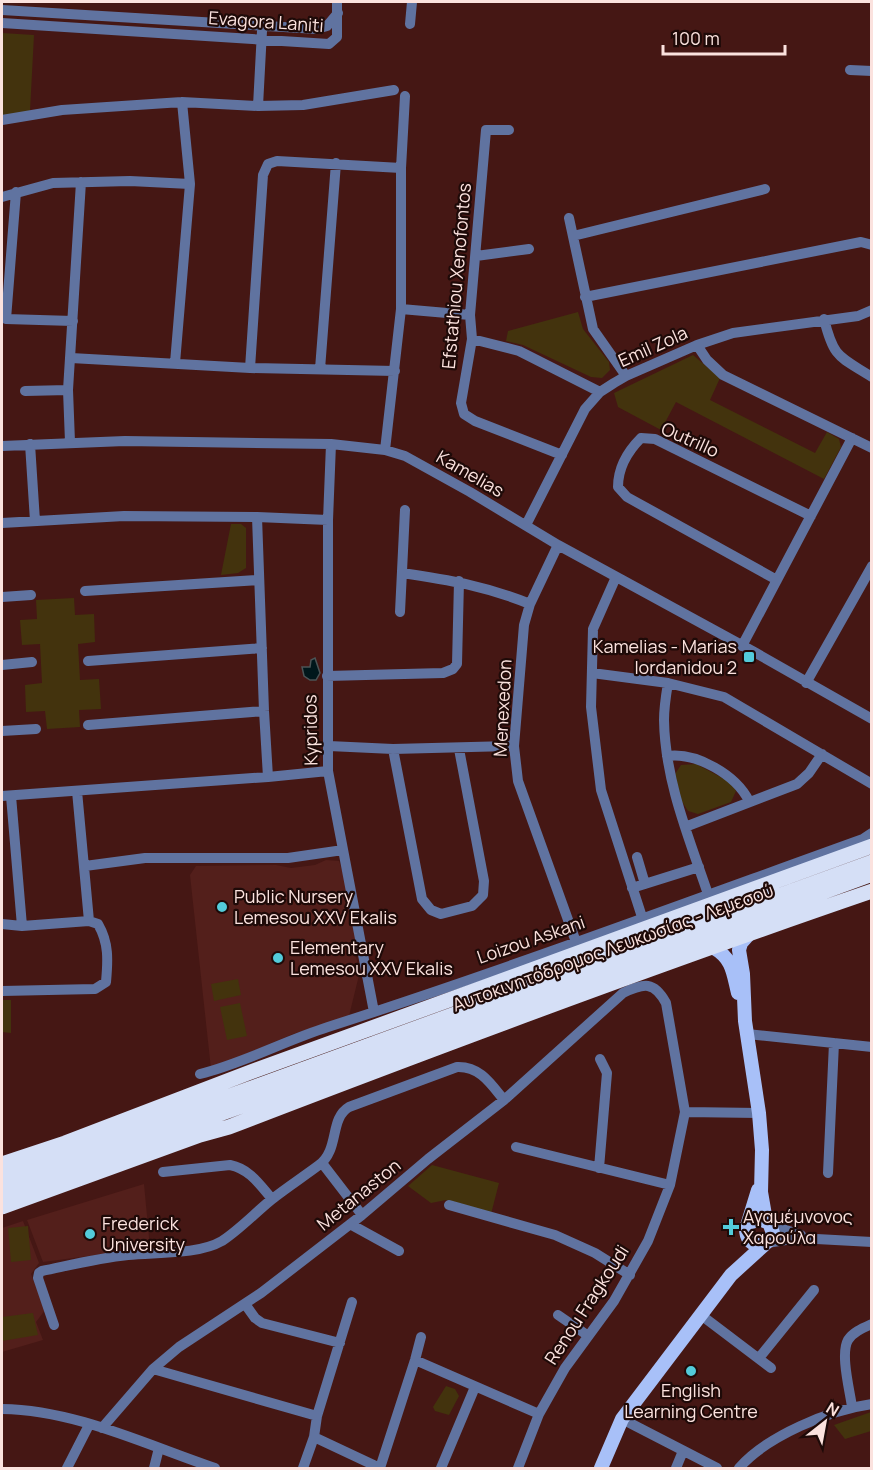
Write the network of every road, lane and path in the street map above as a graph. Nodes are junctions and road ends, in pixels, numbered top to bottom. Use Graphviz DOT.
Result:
graph roads {
  1 [pos="412,2"];
  2 [pos="338,7"];
  3 [pos="2,9"];
  4 [pos="2,23"];
  5 [pos="410,24"];
  6 [pos="262,25"];
  7 [pos="262,38"];
  8 [pos="850,70"];
  9 [pos="872,71"];
  10 [pos="394,90"];
  11 [pos="405,96"];
  12 [pos="182,102"];
  13 [pos="258,106"];
  14 [pos="2,120"];
  15 [pos="509,130"];
  16 [pos="336,164"];
  17 [pos="401,168"];
  18 [pos="81,182"];
  19 [pos="190,184"];
  20 [pos="765,189"];
  21 [pos="16,192"];
  22 [pos="2,197"];
  23 [pos="569,218"];
  24 [pos="573,236"];
  25 [pos="872,244"];
  26 [pos="529,249"];
  27 [pos="476,256"];
  28 [pos="585,297"];
  29 [pos="401,309"];
  30 [pos="872,310"];
  31 [pos="470,315"];
  32 [pos="824,320"];
  33 [pos="73,321"];
  34 [pos="472,339"];
  35 [pos="697,345"];
  36 [pos="71,358"];
  37 [pos="175,363"];
  38 [pos="250,368"];
  39 [pos="320,369"];
  40 [pos="395,371"];
  41 [pos="626,376"];
  42 [pos="872,377"];
  43 [pos="69,390"];
  44 [pos="25,391"];
  45 [pos="600,392"];
  46 [pos="852,438"];
  47 [pos="70,442"];
  48 [pos="30,444"];
  49 [pos="331,444"];
  50 [pos="2,446"];
  51 [pos="872,448"];
  52 [pos="385,450"];
  53 [pos="562,455"];
  54 [pos="405,510"];
  55 [pos="811,516"];
  56 [pos="257,517"];
  57 [pos="328,520"];
  58 [pos="35,521"];
  59 [pos="2,523"];
  60 [pos="526,525"];
  61 [pos="558,545"];
  62 [pos="872,566"];
  63 [pos="402,573"];
  64 [pos="616,577"];
  65 [pos="258,580"];
  66 [pos="777,580"];
  67 [pos="459,581"];
  68 [pos="85,591"];
  69 [pos="31,595"];
  70 [pos="2,597"];
  71 [pos="530,604"];
  72 [pos="400,612"];
  73 [pos="742,646"];
  74 [pos="262,648"];
  75 [pos="88,661"];
  76 [pos="32,662"];
  77 [pos="2,665"];
  78 [pos="592,673"];
  79 [pos="327,676"];
  80 [pos="668,682"];
  81 [pos="806,683"];
  82 [pos="264,711"];
  83 [pos="870,715"];
  84 [pos="88,725"];
  85 [pos="36,729"];
  86 [pos="2,730"];
  87 [pos="329,746"];
  88 [pos="514,746"];
  89 [pos="459,748"];
  90 [pos="393,749"];
  91 [pos="822,754"];
  92 [pos="668,756"];
  93 [pos="328,771"];
  94 [pos="268,777"];
  95 [pos="872,784"];
  96 [pos="77,791"];
  97 [pos="7,796"];
  98 [pos="749,801"];
  99 [pos="685,827"];
  100 [pos="872,833"];
  101 [pos="872,846"];
  102 [pos="343,850"];
  103 [pos="637,857"];
  104 [pos="872,862"];
  105 [pos="85,867"];
  106 [pos="699,867"];
  107 [pos="872,874"];
  108 [pos="645,884"];
  109 [pos="632,888"];
  110 [pos="872,891"];
  111 [pos="708,894"];
  112 [pos="642,917"];
  113 [pos="89,921"];
  114 [pos="2,924"];
  115 [pos="22,926"];
  116 [pos="750,933"];
  117 [pos="576,942"];
  118 [pos="714,948"];
  119 [pos="638,986"];
  120 [pos="2,991"];
  121 [pos="374,1012"];
  122 [pos="746,1028"];
  123 [pos="389,1037"];
  124 [pos="834,1043"];
  125 [pos="872,1047"];
  126 [pos="600,1059"];
  127 [pos="368,1060"];
  128 [pos="248,1073"];
  129 [pos="200,1074"];
  130 [pos="504,1100"];
  131 [pos="685,1112"];
  132 [pos="759,1113"];
  133 [pos="229,1127"];
  134 [pos="516,1148"];
  135 [pos="322,1163"];
  136 [pos="2,1164"];
  137 [pos="599,1168"];
  138 [pos="164,1172"];
  139 [pos="828,1173"];
  140 [pos="2,1179"];
  141 [pos="760,1182"];
  142 [pos="670,1185"];
  143 [pos="2,1193"];
  144 [pos="272,1199"];
  145 [pos="449,1205"];
  146 [pos="2,1207"];
  147 [pos="362,1215"];
  148 [pos="749,1223"];
  149 [pos="768,1223"];
  150 [pos="350,1224"];
  151 [pos="747,1238"];
  152 [pos="810,1238"];
  153 [pos="872,1242"];
  154 [pos="766,1244"];
  155 [pos="399,1251"];
  156 [pos="630,1275"];
  157 [pos="731,1275"];
  158 [pos="814,1290"];
  159 [pos="352,1302"];
  160 [pos="245,1304"];
  161 [pos="558,1314"];
  162 [pos="701,1315"];
  163 [pos="872,1324"];
  164 [pos="54,1325"];
  165 [pos="587,1335"];
  166 [pos="421,1337"];
  167 [pos="340,1343"];
  168 [pos="759,1358"];
  169 [pos="415,1360"];
  170 [pos="771,1368"];
  171 [pos="153,1370"];
  172 [pos="475,1387"];
  173 [pos="872,1404"];
  174 [pos="852,1407"];
  175 [pos="2,1409"];
  176 [pos="540,1414"];
  177 [pos="317,1416"];
  178 [pos="622,1419"];
  179 [pos="89,1425"];
  180 [pos="102,1428"];
  181 [pos="314,1437"];
  182 [pos="159,1448"];
  183 [pos="683,1451"];
  184 [pos="67,1468"];
  185 [pos="154,1468"];
  186 [pos="215,1468"];
  187 [pos="303,1468"];
  188 [pos="380,1468"];
  189 [pos="441,1468"];
  190 [pos="518,1468"];
  191 [pos="601,1468"];
  192 [pos="676,1468"];
  193 [pos="717,1468"];
  194 [pos="739,1468"];
  1 -- 5 [label="street"];
  2 -- 6 [label="street, Evagora Laniti"];
  2 -- 7 [label="street, Evagora Laniti"];
  3 -- 6 [label="street, Evagora Laniti"];
  4 -- 7 [label="street, Evagora Laniti"];
  6 -- 7 [label="street"];
  7 -- 13 [label="street"];
  8 -- 9 [label="street"];
  10 -- 13 [label="street"];
  11 -- 17 [label="street"];
  12 -- 13 [label="street"];
  12 -- 14 [label="street"];
  12 -- 19 [label="street"];
  15 -- 27 [label="street, Efstathiou Xenofontos"];
  16 -- 17 [label="street"];
  16 -- 38 [label="street"];
  16 -- 39 [label="street"];
  17 -- 29 [label="street"];
  18 -- 19 [label="street"];
  18 -- 21 [label="street"];
  18 -- 33 [label="street"];
  19 -- 37 [label="street"];
  20 -- 24 [label="street"];
  21 -- 22 [label="street"];
  21 -- 33 [label="street"];
  23 -- 24 [label="street"];
  24 -- 28 [label="street"];
  25 -- 28 [label="street"];
  26 -- 27 [label="street"];
  27 -- 31 [label="street, Efstathiou Xenofontos"];
  28 -- 41 [label="street"];
  29 -- 31 [label="street"];
  29 -- 40 [label="street"];
  30 -- 32 [label="street, Emil Zola"];
  31 -- 34 [label="street, Efstathiou Xenofontos"];
  32 -- 35 [label="street, Emil Zola"];
  32 -- 42 [label="street"];
  33 -- 36 [label="street"];
  34 -- 45 [label="street"];
  34 -- 53 [label="street, Efstathiou Xenofontos"];
  35 -- 41 [label="street, Emil Zola"];
  35 -- 46 [label="street"];
  36 -- 37 [label="street"];
  36 -- 43 [label="street"];
  37 -- 38 [label="street"];
  38 -- 39 [label="street"];
  39 -- 40 [label="street"];
  40 -- 52 [label="street"];
  41 -- 45 [label="street, Emil Zola"];
  43 -- 44 [label="street"];
  43 -- 47 [label="street"];
  45 -- 53 [label="street, Emil Zola"];
  46 -- 51 [label="street"];
  46 -- 55 [label="street"];
  47 -- 48 [label="street, Kamelias"];
  47 -- 49 [label="street, Kamelias"];
  48 -- 50 [label="street, Kamelias"];
  48 -- 58 [label="street"];
  49 -- 52 [label="street, Kamelias"];
  49 -- 57 [label="street, Kypridos"];
  52 -- 60 [label="street, Kamelias"];
  53 -- 60 [label="street, Emil Zola"];
  54 -- 63 [label="street"];
  55 -- 66 [label="street"];
  55 -- 66 [label="street, Outrillo"];
  56 -- 57 [label="street"];
  56 -- 58 [label="street"];
  56 -- 65 [label="street"];
  57 -- 79 [label="street, Kypridos"];
  58 -- 59 [label="street"];
  60 -- 61 [label="street, Kamelias"];
  61 -- 64 [label="street, Kamelias"];
  61 -- 71 [label="street, Menexedon"];
  62 -- 81 [label="street"];
  63 -- 67 [label="street"];
  63 -- 72 [label="street"];
  64 -- 73 [label="street, Kamelias"];
  64 -- 78 [label="street"];
  65 -- 68 [label="street"];
  65 -- 74 [label="street"];
  66 -- 73 [label="street"];
  67 -- 71 [label="street"];
  67 -- 79 [label="street"];
  69 -- 70 [label="street"];
  71 -- 88 [label="street, Menexedon"];
  73 -- 81 [label="street, Kamelias"];
  74 -- 75 [label="street"];
  74 -- 82 [label="street"];
  76 -- 77 [label="street"];
  78 -- 80 [label="street"];
  78 -- 109 [label="street"];
  79 -- 87 [label="street, Kypridos"];
  80 -- 91 [label="street"];
  80 -- 92 [label="street"];
  81 -- 83 [label="street, Kamelias"];
  82 -- 84 [label="street"];
  82 -- 94 [label="street"];
  85 -- 86 [label="street"];
  87 -- 90 [label="street"];
  87 -- 93 [label="street, Kypridos"];
  88 -- 89 [label="street"];
  88 -- 117 [label="street, Menexedon"];
  89 -- 90 [label="street"];
  89 -- 90 [label="street"];
  91 -- 95 [label="street"];
  91 -- 98 [label="street"];
  92 -- 98 [label="street"];
  92 -- 99 [label="street"];
  93 -- 94 [label="street"];
  93 -- 102 [label="street, Kypridos"];
  94 -- 96 [label="street"];
  96 -- 97 [label="street"];
  96 -- 105 [label="street"];
  97 -- 115 [label="street"];
  98 -- 99 [label="street"];
  99 -- 106 [label="street"];
  100 -- 111 [label="street, Loizou Askani"];
  101 -- 128 [label="highway"];
  102 -- 105 [label="street"];
  102 -- 121 [label="street, Kypridos"];
  103 -- 108 [label="street"];
  104 -- 123 [label="highway, Αυτοκινητόδρομος Λευκωσίας - Λεμεσού"];
  105 -- 113 [label="street"];
  106 -- 108 [label="street"];
  106 -- 111 [label="street"];
  107 -- 127 [label="highway, Αυτοκινητόδρομος Λευκωσίας - Λεμεσού"];
  108 -- 109 [label="street"];
  109 -- 112 [label="street"];
  110 -- 116 [label="highway"];
  111 -- 112 [label="street, Loizou Askani"];
  112 -- 117 [label="street, Loizou Askani"];
  113 -- 115 [label="street"];
  113 -- 120 [label="street"];
  114 -- 115 [label="street"];
  116 -- 118 [label="highway"];
  116 -- 122 [label="main road"];
  117 -- 121 [label="street, Loizou Askani"];
  118 -- 122 [label="main road"];
  118 -- 133 [label="highway"];
  119 -- 130 [label="street, Metanaston"];
  119 -- 131 [label="street, Renou Fragkoudi"];
  121 -- 129 [label="street, Loizou Askani"];
  122 -- 124 [label="street"];
  122 -- 132 [label="main road"];
  123 -- 128 [label="highway"];
  123 -- 140 [label="highway"];
  124 -- 125 [label="street"];
  124 -- 139 [label="street"];
  126 -- 137 [label="street"];
  127 -- 133 [label="highway"];
  127 -- 143 [label="highway"];
  128 -- 136 [label="highway"];
  130 -- 135 [label="street"];
  130 -- 147 [label="street, Metanaston"];
  131 -- 132 [label="street"];
  131 -- 142 [label="street, Renou Fragkoudi"];
  132 -- 141 [label="main road"];
  133 -- 146 [label="highway"];
  134 -- 137 [label="street"];
  135 -- 144 [label="street"];
  135 -- 147 [label="street"];
  137 -- 142 [label="street"];
  138 -- 144 [label="street"];
  141 -- 148 [label="main road"];
  141 -- 149 [label="main road"];
  142 -- 156 [label="street, Renou Fragkoudi"];
  144 -- 164 [label="street"];
  145 -- 156 [label="street"];
  147 -- 150 [label="street, Metanaston"];
  148 -- 149 [label="main road"];
  148 -- 151 [label="main road"];
  149 -- 152 [label="street"];
  149 -- 154 [label="main road"];
  150 -- 155 [label="street"];
  150 -- 160 [label="street, Metanaston"];
  151 -- 154 [label="main road"];
  151 -- 157 [label="main road"];
  152 -- 153 [label="street"];
  152 -- 154 [label="street"];
  154 -- 157 [label="main road"];
  156 -- 165 [label="street, Renou Fragkoudi"];
  157 -- 162 [label="main road"];
  158 -- 168 [label="street"];
  159 -- 167 [label="street"];
  160 -- 167 [label="street"];
  160 -- 171 [label="street, Metanaston"];
  161 -- 165 [label="street"];
  162 -- 168 [label="street"];
  162 -- 178 [label="main road"];
  163 -- 174 [label="street"];
  165 -- 176 [label="street, Renou Fragkoudi"];
  166 -- 169 [label="street"];
  167 -- 177 [label="street"];
  168 -- 170 [label="street"];
  169 -- 172 [label="street"];
  169 -- 188 [label="street"];
  171 -- 177 [label="street"];
  171 -- 180 [label="street, Metanaston"];
  172 -- 176 [label="street"];
  172 -- 189 [label="street"];
  173 -- 174 [label="street"];
  174 -- 194 [label="street"];
  175 -- 179 [label="street"];
  176 -- 190 [label="street, Renou Fragkoudi"];
  177 -- 181 [label="street"];
  178 -- 183 [label="street"];
  178 -- 191 [label="main road"];
  179 -- 180 [label="street"];
  179 -- 184 [label="street"];
  180 -- 182 [label="street"];
  181 -- 187 [label="street"];
  181 -- 188 [label="street"];
  182 -- 185 [label="street"];
  182 -- 186 [label="street"];
  183 -- 192 [label="street"];
  183 -- 193 [label="street"];
}
